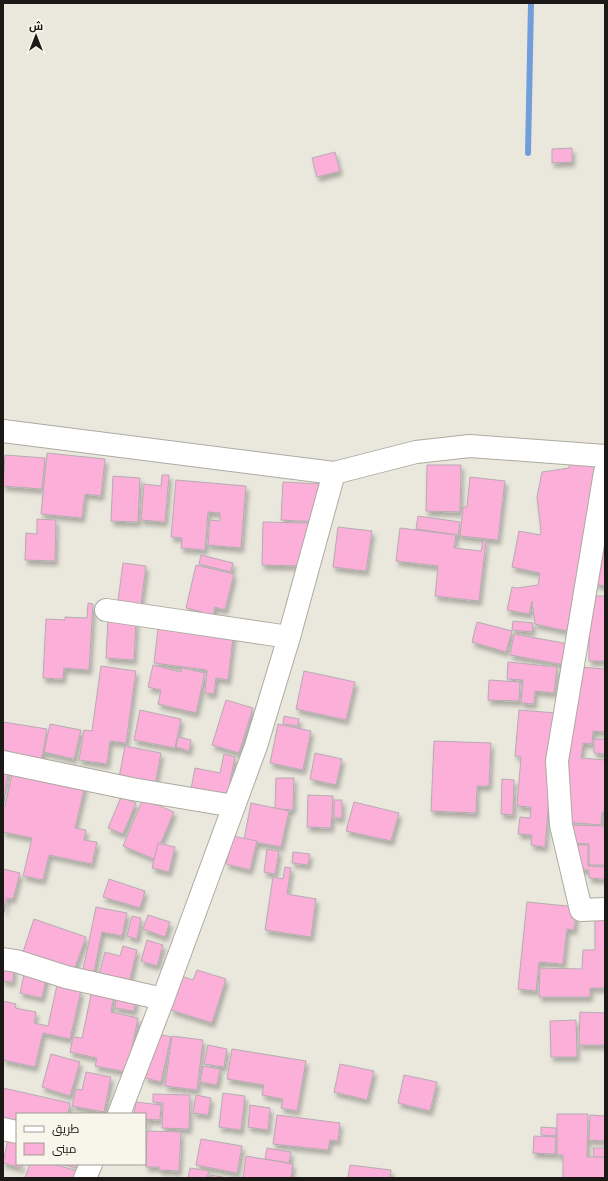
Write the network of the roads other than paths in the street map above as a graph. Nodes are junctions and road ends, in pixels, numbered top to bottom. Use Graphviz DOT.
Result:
graph roads {
  1 [pos="3,431"];
  2 [pos="605,456"];
  3 [pos="605,472"];
  4 [pos="334,473"];
  5 [pos="106,610"];
  6 [pos="289,637"];
  7 [pos="3,762"];
  8 [pos="234,806"];
  9 [pos="605,909"];
  10 [pos="3,959"];
  11 [pos="163,1000"];
  12 [pos="119,1113"];
  13 [pos="3,1129"];
  14 [pos="16,1132"];
  15 [pos="91,1165"];
  16 [pos="85,1178"];
  1 -- 4 [label="street"];
  2 -- 4 [label="street"];
  3 -- 9 [label="street"];
  4 -- 6 [label="street"];
  5 -- 6 [label="street"];
  6 -- 8 [label="street"];
  7 -- 8 [label="street"];
  8 -- 11 [label="street"];
  10 -- 11 [label="street"];
  11 -- 12 [label="street"];
  13 -- 14 [label="street"];
  15 -- 16 [label="street"];
}
